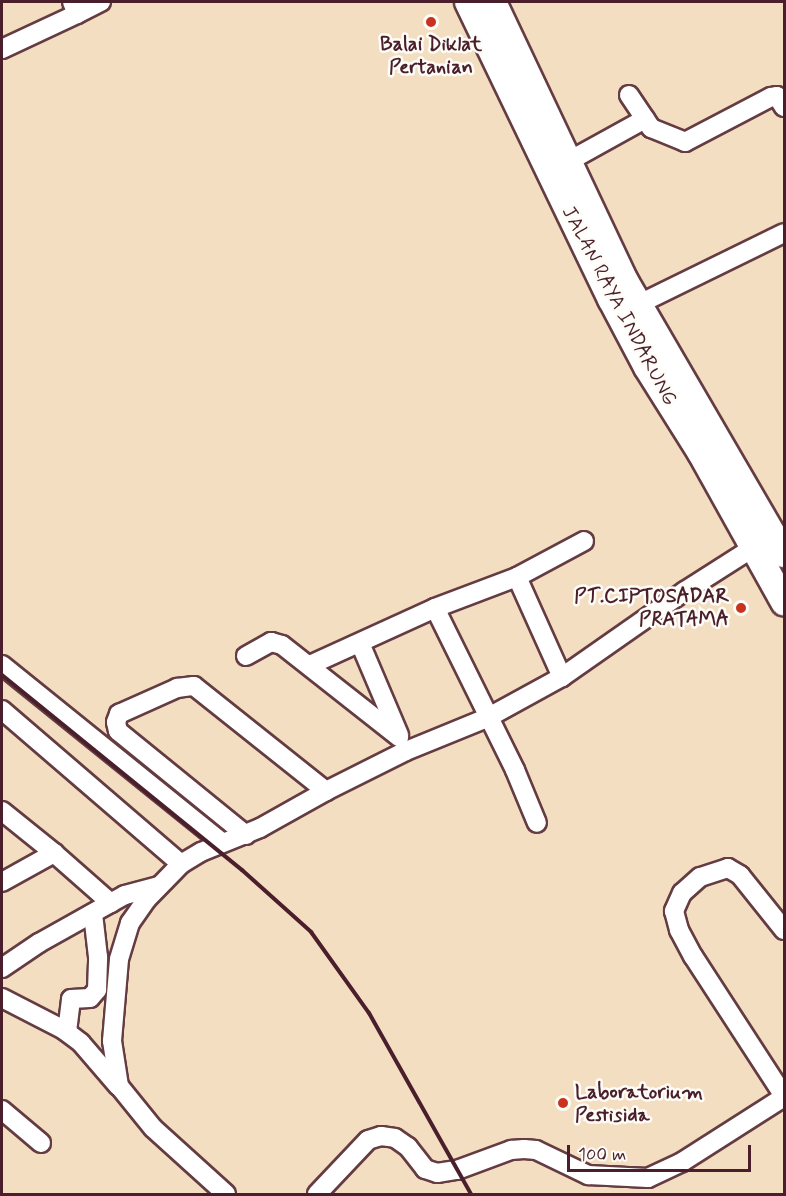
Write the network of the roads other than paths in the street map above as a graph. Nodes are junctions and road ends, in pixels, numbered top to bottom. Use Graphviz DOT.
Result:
graph roads {
  1 [pos="101,2"];
  2 [pos="468,2"];
  3 [pos="493,2"];
  4 [pos="74,8"];
  5 [pos="2,49"];
  6 [pos="629,95"];
  7 [pos="784,107"];
  8 [pos="645,119"];
  9 [pos="569,161"];
  10 [pos="784,233"];
  11 [pos="639,304"];
  12 [pos="584,541"];
  13 [pos="754,547"];
  14 [pos="784,554"];
  15 [pos="517,577"];
  16 [pos="784,602"];
  17 [pos="435,608"];
  18 [pos="360,643"];
  19 [pos="246,656"];
  20 [pos="2,665"];
  21 [pos="310,665"];
  22 [pos="562,677"];
  23 [pos="2,710"];
  24 [pos="487,717"];
  25 [pos="403,744"];
  26 [pos="326,791"];
  27 [pos="2,811"];
  28 [pos="537,823"];
  29 [pos="246,835"];
  30 [pos="221,842"];
  31 [pos="54,853"];
  32 [pos="181,864"];
  33 [pos="2,882"];
  34 [pos="160,885"];
  35 [pos="111,903"];
  36 [pos="93,914"];
  37 [pos="784,930"];
  38 [pos="2,968"];
  39 [pos="2,998"];
  40 [pos="67,1032"];
  41 [pos="119,1086"];
  42 [pos="784,1096"];
  43 [pos="2,1110"];
  44 [pos="41,1143"];
  45 [pos="226,1194"];
  46 [pos="317,1194"];
  1 -- 4 [label="street"];
  2 -- 13 [label="highway, JALAN RAYA INDARUNG"];
  3 -- 9 [label="highway, JALAN RAYA INDARUNG"];
  4 -- 5 [label="street"];
  6 -- 8 [label="street"];
  7 -- 8 [label="street"];
  8 -- 9 [label="street"];
  9 -- 11 [label="highway, JALAN RAYA INDARUNG"];
  10 -- 11 [label="street"];
  11 -- 14 [label="highway, JALAN RAYA INDARUNG"];
  12 -- 15 [label="street"];
  13 -- 16 [label="highway, JALAN RAYA INDARUNG"];
  13 -- 22 [label="street"];
  15 -- 17 [label="street"];
  15 -- 22 [label="street"];
  17 -- 18 [label="street"];
  17 -- 24 [label="street"];
  18 -- 21 [label="street"];
  18 -- 25 [label="street"];
  19 -- 21 [label="street"];
  20 -- 30 [label="street"];
  21 -- 25 [label="street"];
  22 -- 24 [label="street"];
  23 -- 32 [label="street"];
  24 -- 25 [label="street"];
  24 -- 28 [label="street"];
  25 -- 26 [label="street"];
  26 -- 29 [label="street"];
  26 -- 29 [label="street"];
  27 -- 31 [label="street"];
  29 -- 30 [label="street"];
  30 -- 32 [label="street"];
  31 -- 33 [label="street"];
  31 -- 35 [label="street"];
  32 -- 34 [label="street"];
  34 -- 35 [label="street"];
  34 -- 41 [label="street"];
  35 -- 36 [label="street"];
  36 -- 38 [label="street"];
  36 -- 40 [label="street"];
  37 -- 42 [label="street"];
  39 -- 40 [label="street"];
  40 -- 41 [label="street"];
  41 -- 45 [label="street"];
  42 -- 46 [label="street"];
  43 -- 44 [label="street"];
}
